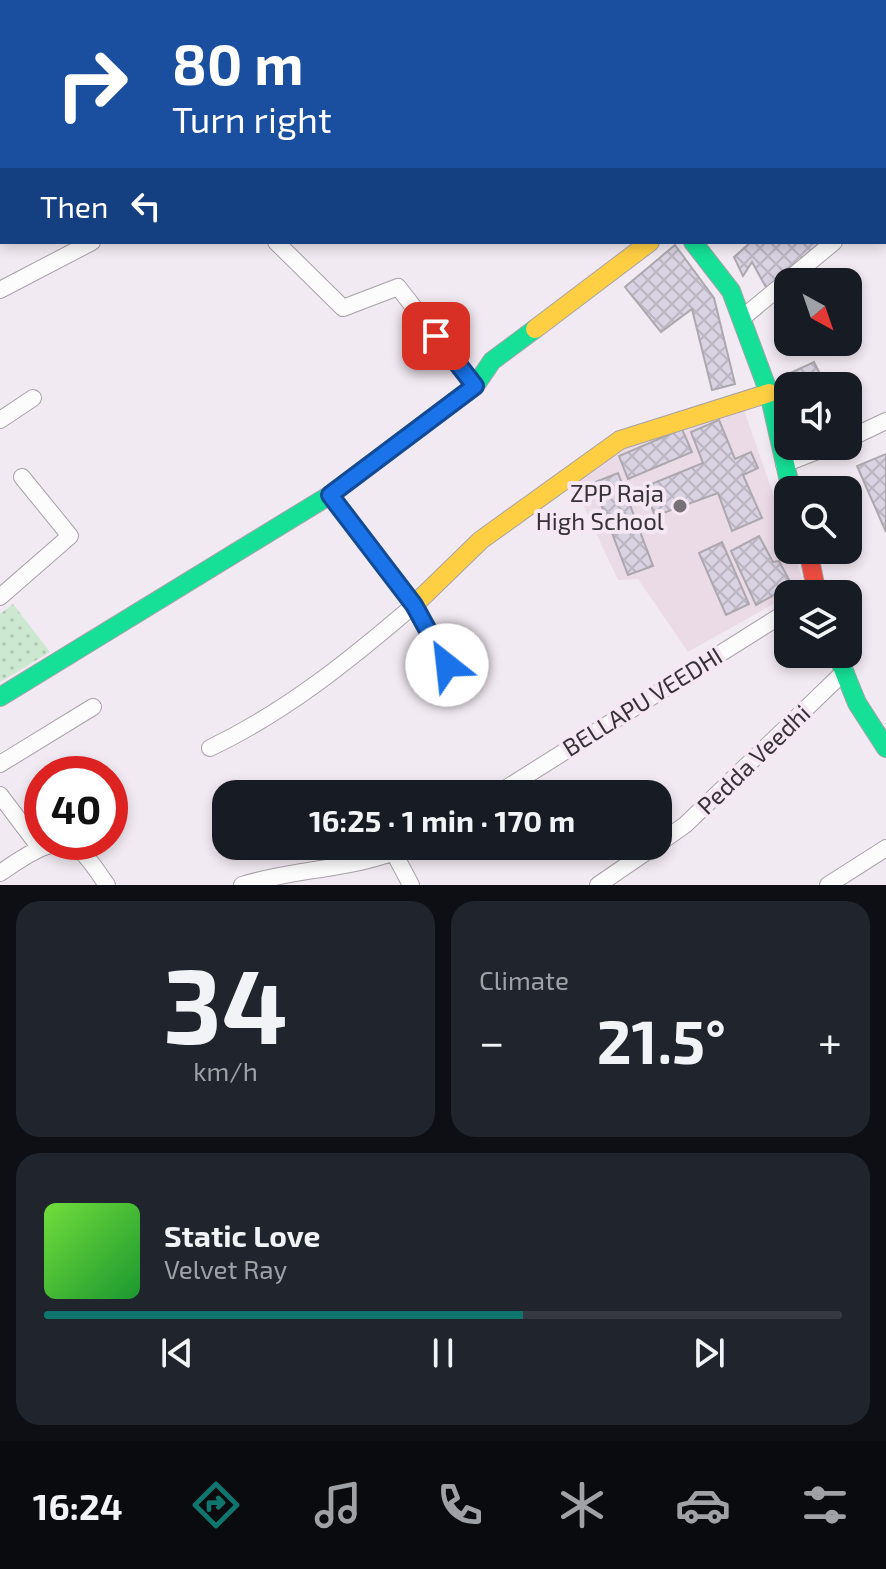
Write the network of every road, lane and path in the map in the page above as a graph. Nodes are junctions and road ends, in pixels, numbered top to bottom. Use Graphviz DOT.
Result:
graph roads {
  1 [pos="88,244"];
  2 [pos="278,244"];
  3 [pos="647,244"];
  4 [pos="695,244"];
  5 [pos="832,244"];
  6 [pos="0,290"];
  7 [pos="741,319"];
  8 [pos="475,386"];
  9 [pos="769,393"];
  10 [pos="33,398"];
  11 [pos="0,420"];
  12 [pos="886,421"];
  13 [pos="862,432"];
  14 [pos="794,460"];
  15 [pos="784,464"];
  16 [pos="787,476"];
  17 [pos="22,477"];
  18 [pos="330,495"];
  19 [pos="0,597"];
  20 [pos="414,605"];
  21 [pos="774,620"];
  22 [pos="447,665"];
  23 [pos="836,668"];
  24 [pos="843,668"];
  25 [pos="0,697"];
  26 [pos="93,707"];
  27 [pos="210,748"];
  28 [pos="886,748"];
  29 [pos="0,764"];
  30 [pos="519,780"];
  31 [pos="0,795"];
  32 [pos="24,827"];
  33 [pos="672,834"];
  34 [pos="886,848"];
  35 [pos="24,858"];
  36 [pos="87,860"];
  37 [pos="360,860"];
  38 [pos="404,860"];
  39 [pos="634,860"];
  40 [pos="0,873"];
  41 [pos="835,883"];
  42 [pos="107,885"];
  43 [pos="242,885"];
  44 [pos="411,885"];
  45 [pos="598,885"];
  1 -- 6 [label="street"];
  2 -- 8 [label="street"];
  3 -- 8 [label="street"];
  4 -- 7 [label="street"];
  5 -- 7 [label="street"];
  7 -- 9 [label="street"];
  8 -- 18 [label="street"];
  9 -- 15 [label="street"];
  9 -- 20 [label="street"];
  10 -- 11 [label="street"];
  12 -- 13 [label="street"];
  14 -- 15 [label="street"];
  15 -- 16 [label="street"];
  17 -- 19 [label="street"];
  18 -- 20 [label="street"];
  18 -- 25 [label="street"];
  20 -- 22 [label="street"];
  20 -- 27 [label="street"];
  21 -- 30 [label="street, BELLAPU VEEDHI"];
  23 -- 33 [label="street, Pedda Veedhi"];
  24 -- 28 [label="street"];
  26 -- 29 [label="street"];
  31 -- 32 [label="street"];
  34 -- 41 [label="street"];
  35 -- 40 [label="street"];
  36 -- 42 [label="street"];
  37 -- 43 [label="street"];
  38 -- 44 [label="street"];
  39 -- 45 [label="street, Pedda Veedhi"];
}
